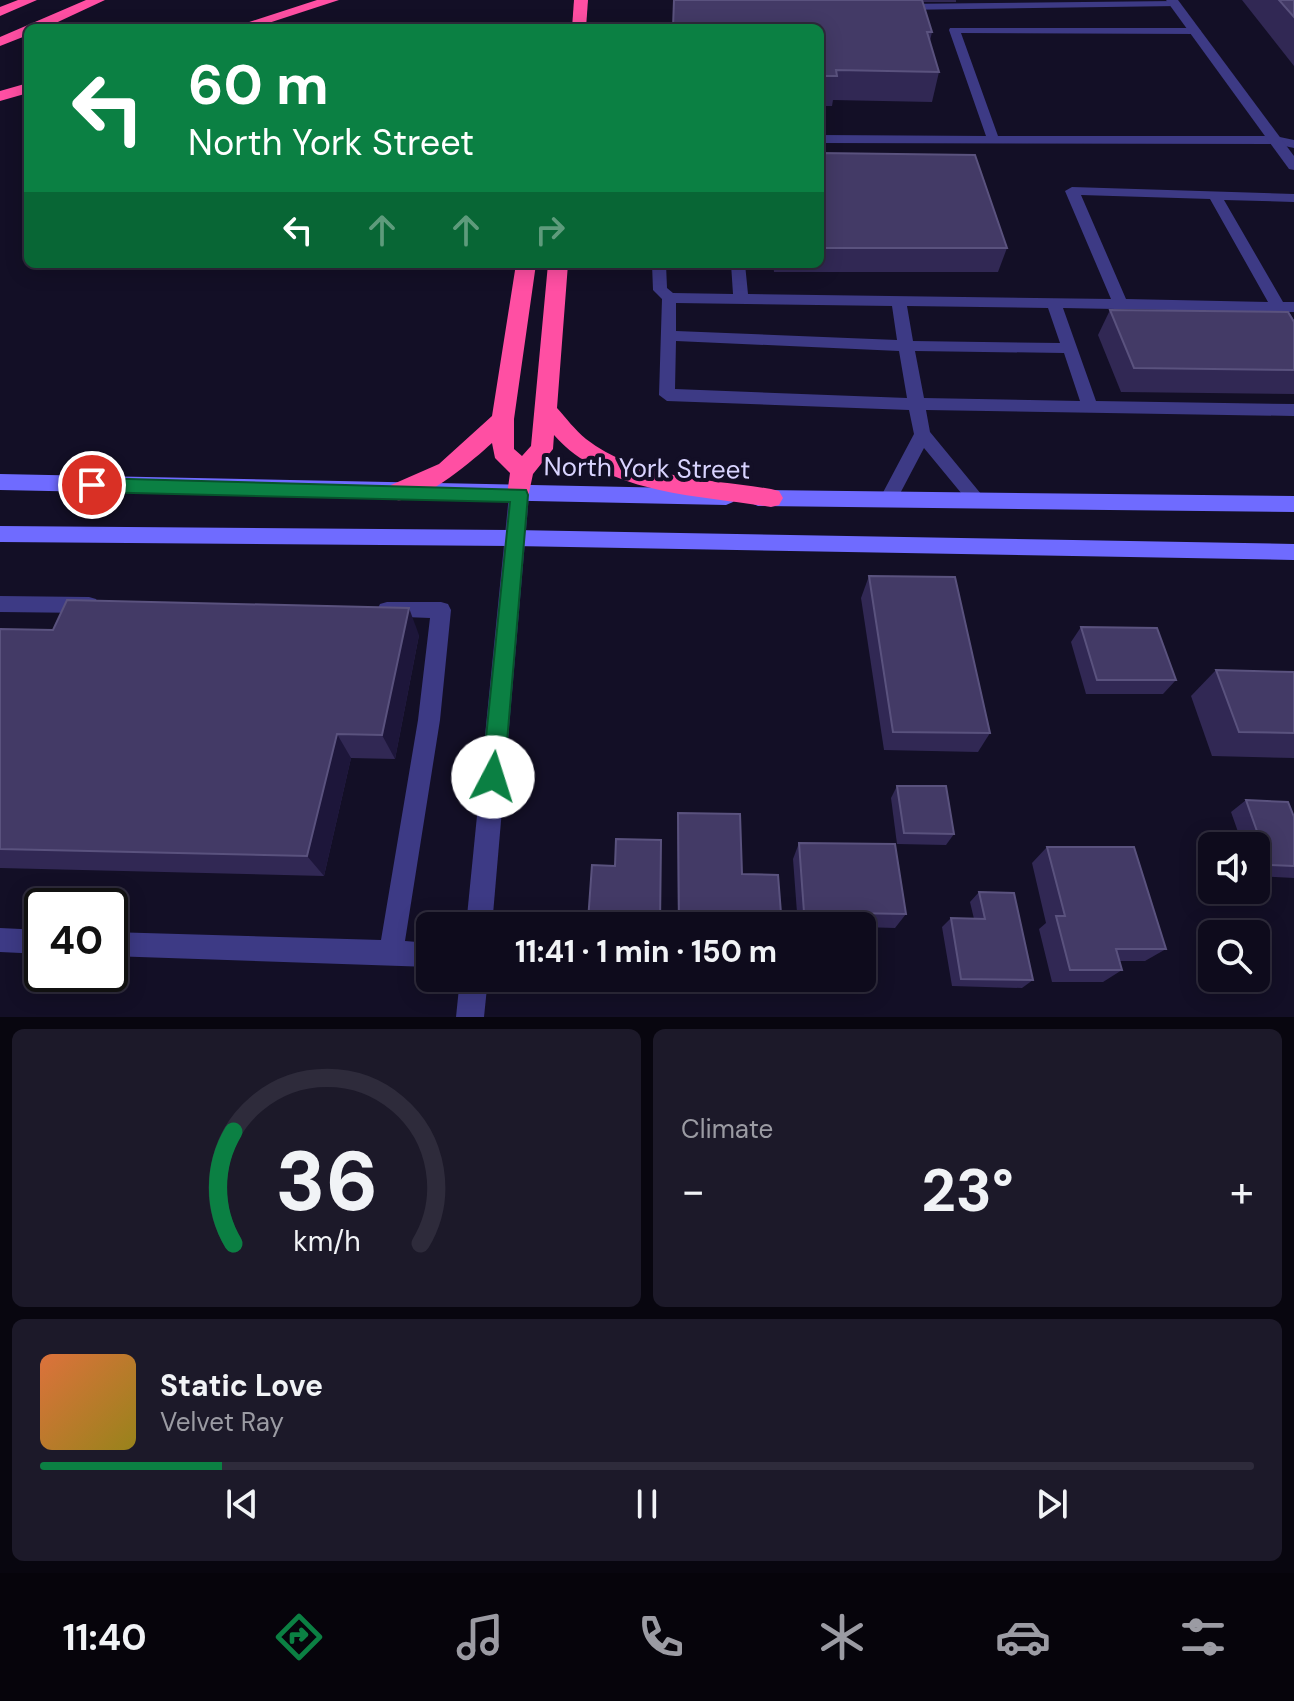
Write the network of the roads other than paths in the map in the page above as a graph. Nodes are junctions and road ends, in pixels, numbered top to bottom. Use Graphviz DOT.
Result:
graph roads {
  1 [pos="30,0"];
  2 [pos="98,0"];
  3 [pos="332,0"];
  4 [pos="581,0"];
  5 [pos="1174,2"];
  6 [pos="1101,3"];
  7 [pos="886,7"];
  8 [pos="0,12"];
  9 [pos="42,24"];
  10 [pos="251,24"];
  11 [pos="579,24"];
  12 [pos="1196,31"];
  13 [pos="24,32"];
  14 [pos="0,42"];
  15 [pos="24,89"];
  16 [pos="0,96"];
  17 [pos="824,139"];
  18 [pos="1275,140"];
  19 [pos="994,141"];
  20 [pos="1294,144"];
  21 [pos="1294,166"];
  22 [pos="1214,195"];
  23 [pos="1294,198"];
  24 [pos="525,268"];
  25 [pos="558,268"];
  26 [pos="659,268"];
  27 [pos="738,268"];
  28 [pos="669,298"];
  29 [pos="741,298"];
  30 [pos="898,300"];
  31 [pos="1054,303"];
  32 [pos="1121,304"];
  33 [pos="1286,307"];
  34 [pos="1294,333"];
  35 [pos="670,336"];
  36 [pos="906,346"];
  37 [pos="1069,348"];
  38 [pos="917,404"];
  39 [pos="1090,407"];
  40 [pos="545,409"];
  41 [pos="1294,410"];
  42 [pos="503,419"];
  43 [pos="922,434"];
  44 [pos="0,482"];
  45 [pos="520,483"];
  46 [pos="399,492"];
  47 [pos="771,498"];
  48 [pos="888,500"];
  49 [pos="977,500"];
  50 [pos="1294,504"];
  51 [pos="0,534"];
  52 [pos="514,538"];
  53 [pos="1294,552"];
  54 [pos="0,604"];
  55 [pos="110,606"];
  56 [pos="363,609"];
  57 [pos="480,912"];
  58 [pos="0,940"];
  59 [pos="24,941"];
  60 [pos="128,945"];
  61 [pos="391,953"];
  62 [pos="416,954"];
  63 [pos="473,992"];
  64 [pos="470,1017"];
  1 -- 8 [label="highway"];
  2 -- 9 [label="highway"];
  3 -- 10 [label="highway"];
  4 -- 11 [label="highway"];
  5 -- 6 [label="lane"];
  5 -- 12 [label="street"];
  6 -- 7 [label="lane"];
  12 -- 18 [label="street"];
  12 -- 19 [label="lane"];
  13 -- 14 [label="highway"];
  15 -- 16 [label="highway"];
  17 -- 19 [label="lane"];
  18 -- 19 [label="lane"];
  18 -- 20 [label="lane"];
  18 -- 21 [label="street"];
  22 -- 23 [label="lane"];
  22 -- 32 [label="lane"];
  22 -- 33 [label="lane"];
  24 -- 42 [label="highway"];
  25 -- 40 [label="highway"];
  26 -- 28 [label="lane"];
  27 -- 29 [label="lane"];
  28 -- 29 [label="lane"];
  28 -- 35 [label="lane"];
  29 -- 30 [label="lane"];
  30 -- 31 [label="lane"];
  30 -- 36 [label="lane"];
  31 -- 32 [label="lane"];
  31 -- 37 [label="lane"];
  32 -- 33 [label="lane"];
  33 -- 34 [label="lane"];
  35 -- 36 [label="lane"];
  35 -- 38 [label="lane"];
  36 -- 37 [label="lane"];
  36 -- 38 [label="lane"];
  37 -- 39 [label="lane"];
  38 -- 39 [label="lane"];
  38 -- 43 [label="lane"];
  39 -- 41 [label="lane"];
  40 -- 45 [label="highway"];
  40 -- 47 [label="highway"];
  42 -- 45 [label="highway"];
  42 -- 46 [label="highway"];
  43 -- 48 [label="lane"];
  43 -- 49 [label="lane"];
  44 -- 46 [label="main road, North York Street"];
  45 -- 46 [label="main road, North York Street"];
  45 -- 47 [label="main road, North York Street"];
  45 -- 52 [label="street"];
  47 -- 48 [label="main road, North York Street"];
  48 -- 49 [label="main road, North York Street"];
  49 -- 50 [label="main road, North York Street"];
  51 -- 52 [label="main road"];
  52 -- 53 [label="main road"];
  52 -- 57 [label="street"];
  54 -- 55 [label="lane"];
  56 -- 61 [label="lane"];
  58 -- 59 [label="lane"];
  60 -- 61 [label="lane"];
  61 -- 62 [label="lane"];
  63 -- 64 [label="street"];
}
